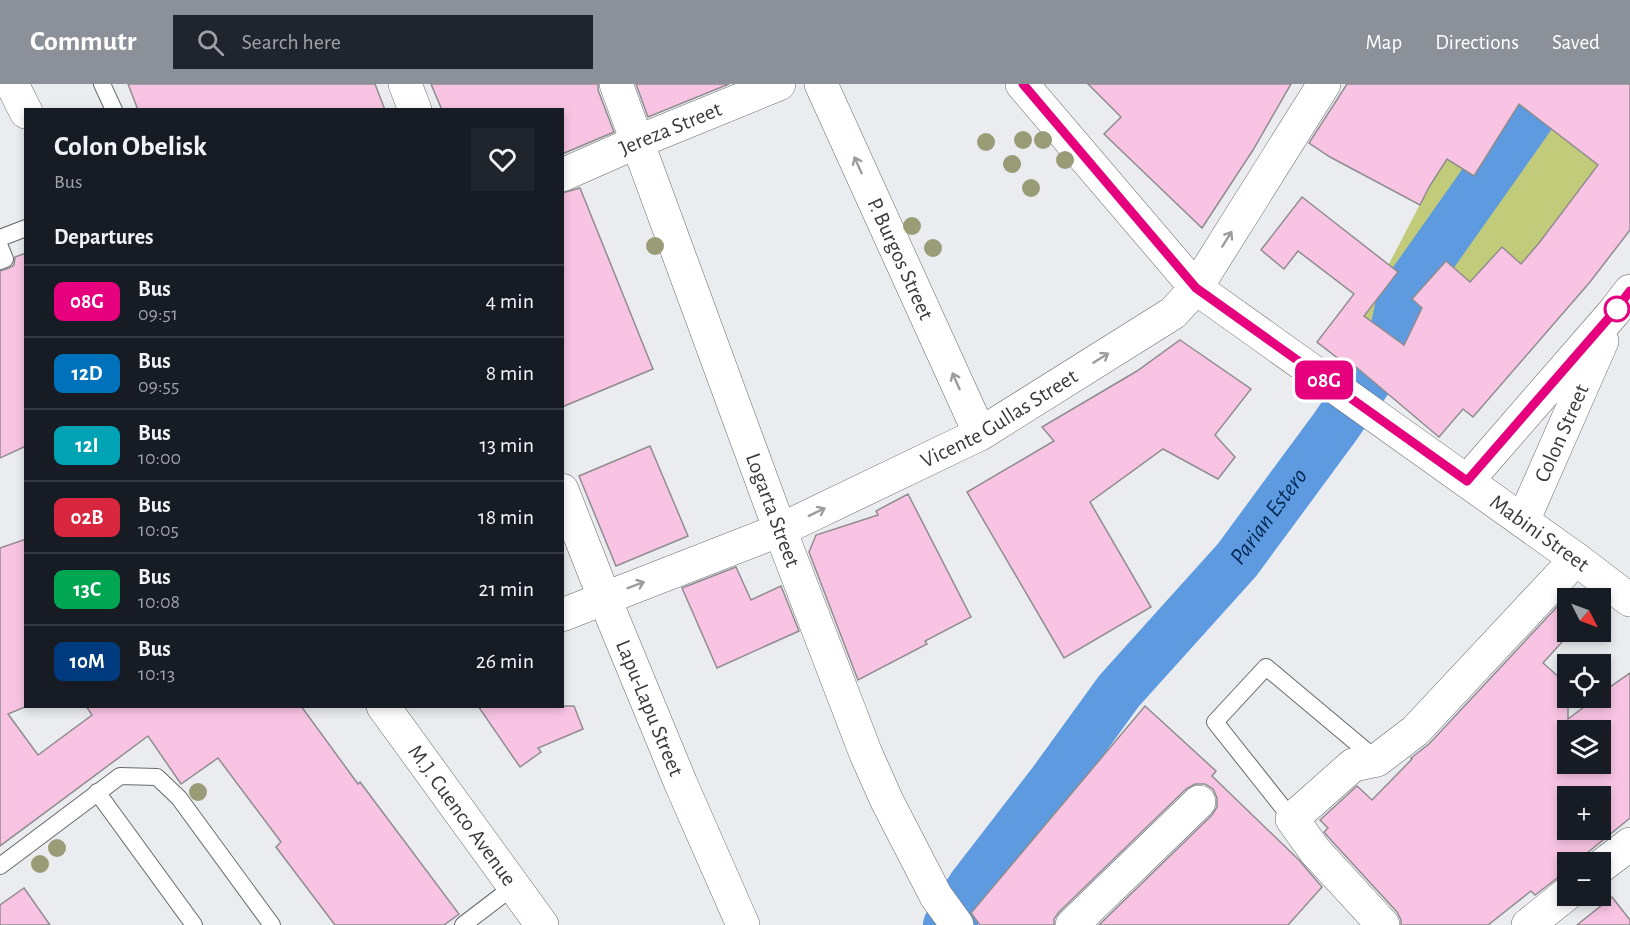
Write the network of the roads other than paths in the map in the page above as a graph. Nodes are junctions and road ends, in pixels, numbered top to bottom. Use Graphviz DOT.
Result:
graph roads {
  1 [pos="12,84"];
  2 [pos="102,84"];
  3 [pos="405,84"];
  4 [pos="616,84"];
  5 [pos="779,84"];
  6 [pos="821,84"];
  7 [pos="1023,84"];
  8 [pos="1324,84"];
  9 [pos="24,108"];
  10 [pos="113,108"];
  11 [pos="414,108"];
  12 [pos="637,142"];
  13 [pos="564,174"];
  14 [pos="24,229"];
  15 [pos="0,238"];
  16 [pos="0,247"];
  17 [pos="0,261"];
  18 [pos="1196,288"];
  19 [pos="1622,302"];
  20 [pos="980,434"];
  21 [pos="1467,481"];
  22 [pos="564,495"];
  23 [pos="1523,521"];
  24 [pos="780,530"];
  25 [pos="1576,559"];
  26 [pos="604,597"];
  27 [pos="1630,600"];
  28 [pos="564,614"];
  29 [pos="384,708"];
  30 [pos="1377,760"];
  31 [pos="97,792"];
  32 [pos="1199,802"];
  33 [pos="1292,819"];
  34 [pos="1630,844"];
  35 [pos="1611,859"];
  36 [pos="0,866"];
  37 [pos="514,886"];
  38 [pos="1557,902"];
  39 [pos="194,925"];
  40 [pos="272,925"];
  41 [pos="462,925"];
  42 [pos="542,925"];
  43 [pos="742,925"];
  44 [pos="957,925"];
  45 [pos="1072,925"];
  46 [pos="1383,925"];
  47 [pos="1527,925"];
  1 -- 9 [label="street"];
  2 -- 10 [label="lane"];
  3 -- 11 [label="street"];
  4 -- 12 [label="street, Logarta Street"];
  5 -- 12 [label="street, Jereza Street"];
  20 -- 6 [label="street, P. Burgos Street, one-way"];
  7 -- 18 [label="street, Mabini Street"];
  18 -- 8 [label="street, Vicente Gullas Street, one-way"];
  12 -- 13 [label="street, Jereza Street"];
  12 -- 24 [label="street, Logarta Street"];
  14 -- 15 [label="lane"];
  16 -- 17 [label="lane"];
  20 -- 18 [label="street, Vicente Gullas Street, one-way"];
  18 -- 21 [label="street, Mabini Street"];
  19 -- 21 [label="street, Colon Street"];
  19 -- 23 [label="street, Colon Street"];
  24 -- 20 [label="street, Vicente Gullas Street, one-way"];
  21 -- 23 [label="street, Mabini Street"];
  22 -- 26 [label="street, Lapu-Lapu Street"];
  23 -- 25 [label="street, Mabini Street"];
  26 -- 24 [label="street, Vicente Gullas Street, one-way"];
  24 -- 44 [label="street, Logarta Street"];
  25 -- 27 [label="street, Mabini Street"];
  25 -- 30 [label="street"];
  26 -- 28 [label="street, Vicente Gullas Street"];
  26 -- 43 [label="street, Lapu-Lapu Street"];
  29 -- 37 [label="street, M.J. Cuenco Avenue"];
  30 -- 33 [label="street"];
  30 -- 33 [label="lane"];
  31 -- 36 [label="lane"];
  31 -- 39 [label="lane"];
  31 -- 40 [label="lane"];
  32 -- 45 [label="street"];
  33 -- 46 [label="street"];
  34 -- 35 [label="street"];
  37 -- 41 [label="lane"];
  37 -- 42 [label="street, M.J. Cuenco Avenue"];
  38 -- 47 [label="street"];
}
